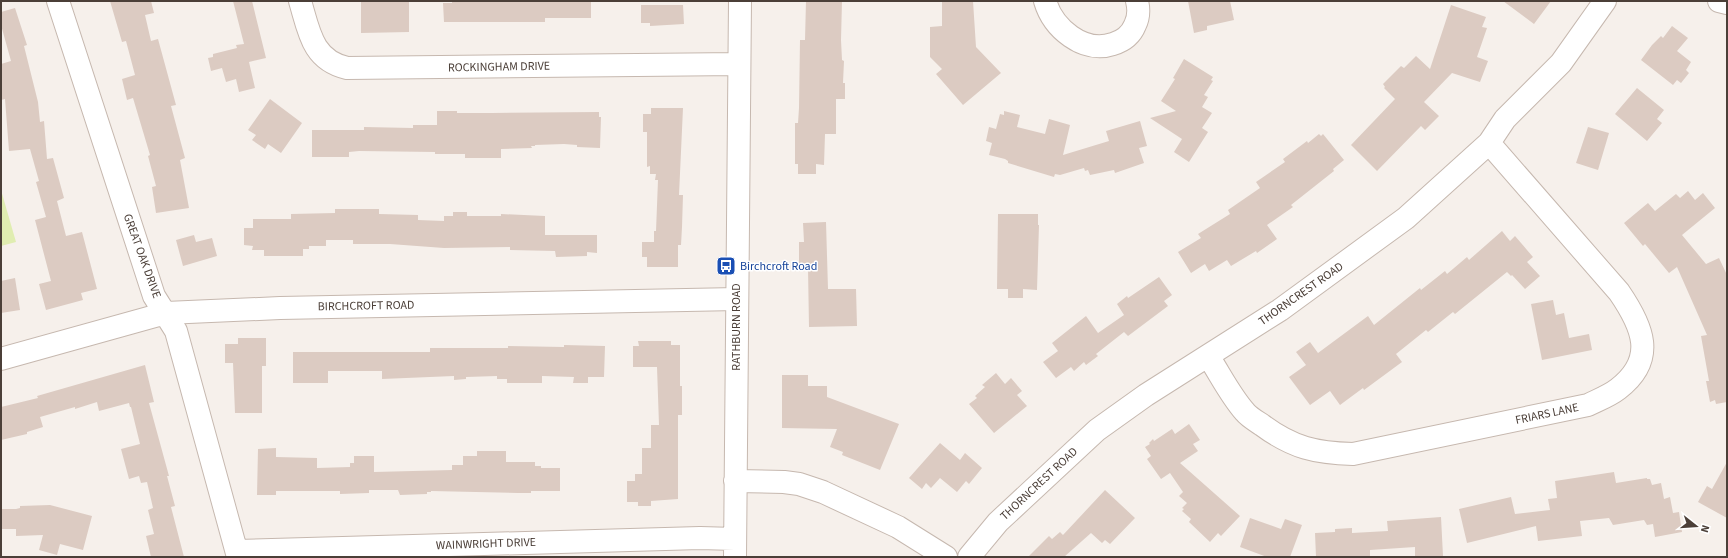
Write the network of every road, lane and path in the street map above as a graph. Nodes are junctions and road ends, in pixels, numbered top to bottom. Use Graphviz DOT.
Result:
graph roads {
  1 [pos="58,1"];
  2 [pos="300,1"];
  3 [pos="740,1"];
  4 [pos="1045,1"];
  5 [pos="1137,1"];
  6 [pos="1606,1"];
  7 [pos="1719,1"];
  8 [pos="1727,3"];
  9 [pos="739,64"];
  10 [pos="1489,143"];
  11 [pos="736,299"];
  12 [pos="166,313"];
  13 [pos="1208,356"];
  14 [pos="1,359"];
  15 [pos="735,481"];
  16 [pos="735,548"];
  17 [pos="238,554"];
  18 [pos="946,557"];
  19 [pos="969,557"];
  1 -- 12 [label="street, GREAT OAK DRIVE"];
  2 -- 9 [label="street, ROCKINGHAM DRIVE"];
  3 -- 9 [label="street, RATHBURN ROAD"];
  4 -- 5 [label="street"];
  6 -- 10 [label="street, THORNCREST ROAD"];
  7 -- 8 [label="street"];
  9 -- 11 [label="street, RATHBURN ROAD"];
  10 -- 13 [label="street, THORNCREST ROAD"];
  10 -- 13 [label="street, FRIARS LANE"];
  11 -- 12 [label="street, BIRCHCROFT ROAD"];
  11 -- 15 [label="street, RATHBURN ROAD"];
  12 -- 14 [label="street, BIRCHCROFT ROAD"];
  12 -- 17 [label="street, GREAT OAK DRIVE"];
  13 -- 19 [label="street, THORNCREST ROAD"];
  15 -- 16 [label="street, RATHBURN ROAD"];
  15 -- 18 [label="street"];
  16 -- 17 [label="street, WAINWRIGHT DRIVE"];
}
